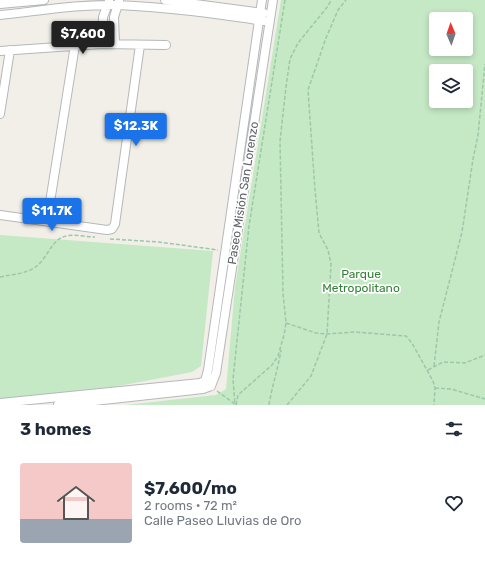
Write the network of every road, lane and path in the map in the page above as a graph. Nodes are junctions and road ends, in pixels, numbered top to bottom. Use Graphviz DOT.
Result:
graph roads {
  1 [pos="44,0"];
  2 [pos="165,0"];
  3 [pos="262,0"];
  4 [pos="273,0"];
  5 [pos="285,0"];
  6 [pos="331,0"];
  7 [pos="346,0"];
  8 [pos="108,3"];
  9 [pos="118,3"];
  10 [pos="0,4"];
  11 [pos="0,16"];
  12 [pos="260,16"];
  13 [pos="270,18"];
  14 [pos="102,44"];
  15 [pos="115,44"];
  16 [pos="75,45"];
  17 [pos="140,45"];
  18 [pos="166,45"];
  19 [pos="10,50"];
  20 [pos="0,51"];
  21 [pos="485,64"];
  22 [pos="0,114"];
  23 [pos="0,215"];
  24 [pos="47,221"];
  25 [pos="98,238"];
  26 [pos="105,238"];
  27 [pos="225,251"];
  28 [pos="0,277"];
  29 [pos="286,323"];
  30 [pos="327,334"];
  31 [pos="281,344"];
  32 [pos="485,356"];
  33 [pos="434,366"];
  34 [pos="428,370"];
  35 [pos="208,383"];
  36 [pos="435,388"];
  37 [pos="485,399"];
  38 [pos="0,403"];
  39 [pos="235,404"];
  40 [pos="58,405"];
  41 [pos="268,405"];
  42 [pos="287,405"];
  43 [pos="434,405"];
  1 -- 10 [label="street"];
  2 -- 12 [label="street"];
  3 -- 12 [label="street, Paseo Misión San Lorenzo"];
  4 -- 13 [label="street, Paseo Misión San Lorenzo"];
  5 -- 39 [label="path"];
  6 -- 29 [label="path"];
  7 -- 30 [label="path"];
  8 -- 9 [label="street"];
  8 -- 11 [label="street"];
  8 -- 14 [label="street"];
  9 -- 12 [label="street"];
  9 -- 15 [label="street"];
  12 -- 13 [label="street"];
  12 -- 27 [label="street, Paseo Misión San Lorenzo"];
  13 -- 35 [label="street, Paseo Misión San Lorenzo"];
  14 -- 15 [label="street"];
  14 -- 16 [label="street"];
  15 -- 17 [label="street"];
  16 -- 19 [label="street"];
  16 -- 24 [label="street"];
  17 -- 18 [label="street"];
  17 -- 24 [label="street"];
  19 -- 20 [label="street"];
  19 -- 22 [label="street"];
  21 -- 33 [label="path"];
  23 -- 24 [label="street"];
  25 -- 28 [label="path"];
  26 -- 27 [label="path"];
  27 -- 35 [label="street, Paseo Misión San Lorenzo"];
  29 -- 30 [label="path"];
  29 -- 31 [label="path"];
  30 -- 34 [label="path"];
  30 -- 42 [label="path"];
  31 -- 39 [label="path"];
  31 -- 41 [label="path"];
  32 -- 33 [label="path"];
  33 -- 34 [label="path"];
  34 -- 36 [label="path"];
  35 -- 38 [label="street"];
  35 -- 39 [label="path"];
  35 -- 40 [label="street"];
  36 -- 37 [label="path"];
  36 -- 43 [label="path"];
}
